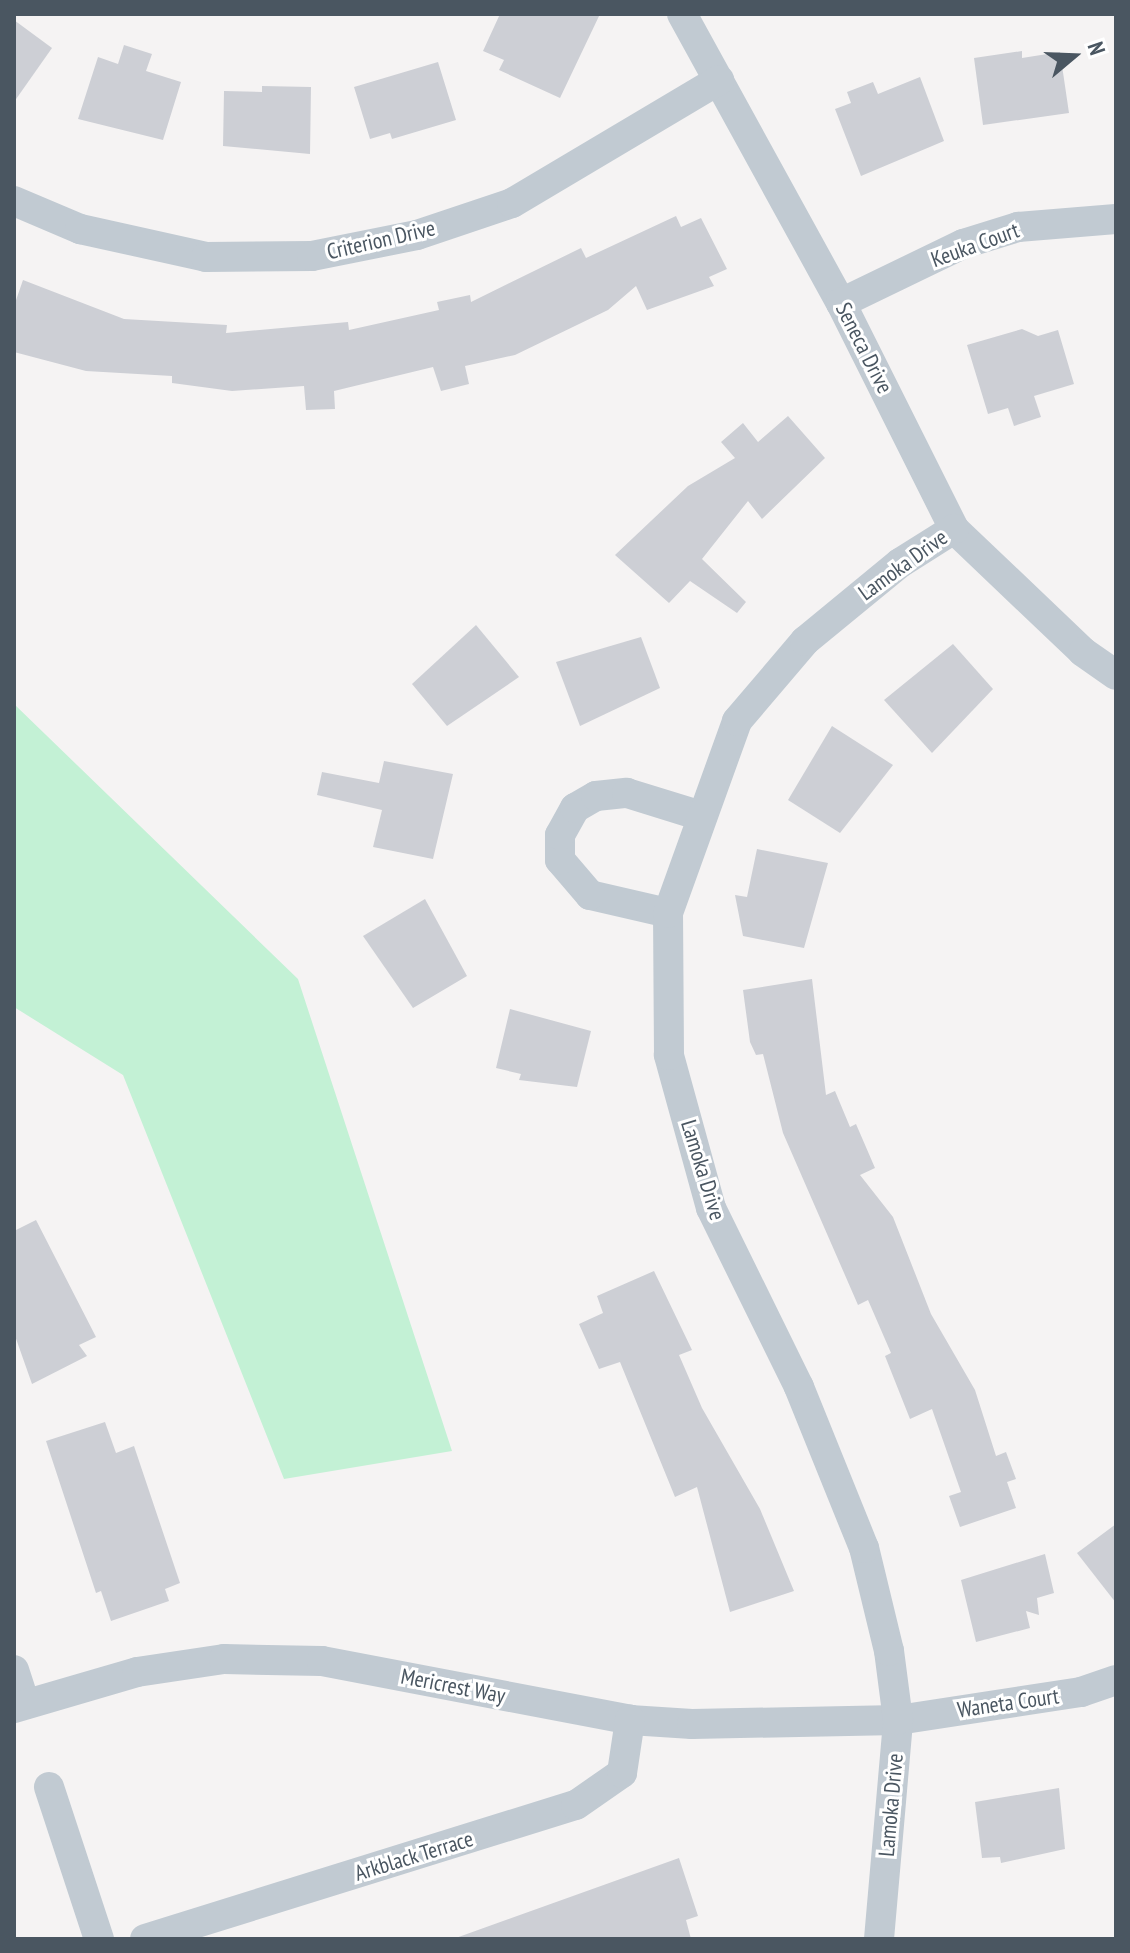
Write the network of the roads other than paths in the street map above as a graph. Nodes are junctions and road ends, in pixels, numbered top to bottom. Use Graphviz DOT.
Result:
graph roads {
  1 [pos="682,14"];
  2 [pos="719,80"];
  3 [pos="14,201"];
  4 [pos="1116,219"];
  5 [pos="841,303"];
  6 [pos="954,529"];
  7 [pos="1083,652"];
  8 [pos="1116,662"];
  9 [pos="1116,675"];
  10 [pos="698,815"];
  11 [pos="668,913"];
  12 [pos="14,1670"];
  13 [pos="1116,1680"];
  14 [pos="20,1706"];
  15 [pos="630,1720"];
  16 [pos="898,1720"];
  17 [pos="49,1787"];
  18 [pos="99,1939"];
  19 [pos="145,1939"];
  20 [pos="879,1939"];
  1 -- 2 [label="street, Seneca Drive"];
  2 -- 3 [label="street, Criterion Drive"];
  2 -- 5 [label="street, Seneca Drive"];
  4 -- 5 [label="street, Keuka Court"];
  5 -- 6 [label="street, Seneca Drive"];
  6 -- 7 [label="street, Seneca Drive"];
  6 -- 10 [label="street, Lamoka Drive"];
  7 -- 8 [label="street, Seneca Drive"];
  7 -- 9 [label="street, Seneca Drive"];
  10 -- 11 [label="street, Lamoka Drive"];
  10 -- 11 [label="street"];
  11 -- 16 [label="street, Lamoka Drive"];
  12 -- 14 [label="street"];
  13 -- 16 [label="street, Waneta Court"];
  14 -- 15 [label="street, Mericrest Way"];
  15 -- 16 [label="street, Mericrest Way"];
  15 -- 19 [label="street, Arkblack Terrace"];
  16 -- 20 [label="street, Lamoka Drive"];
  17 -- 18 [label="street"];
}
